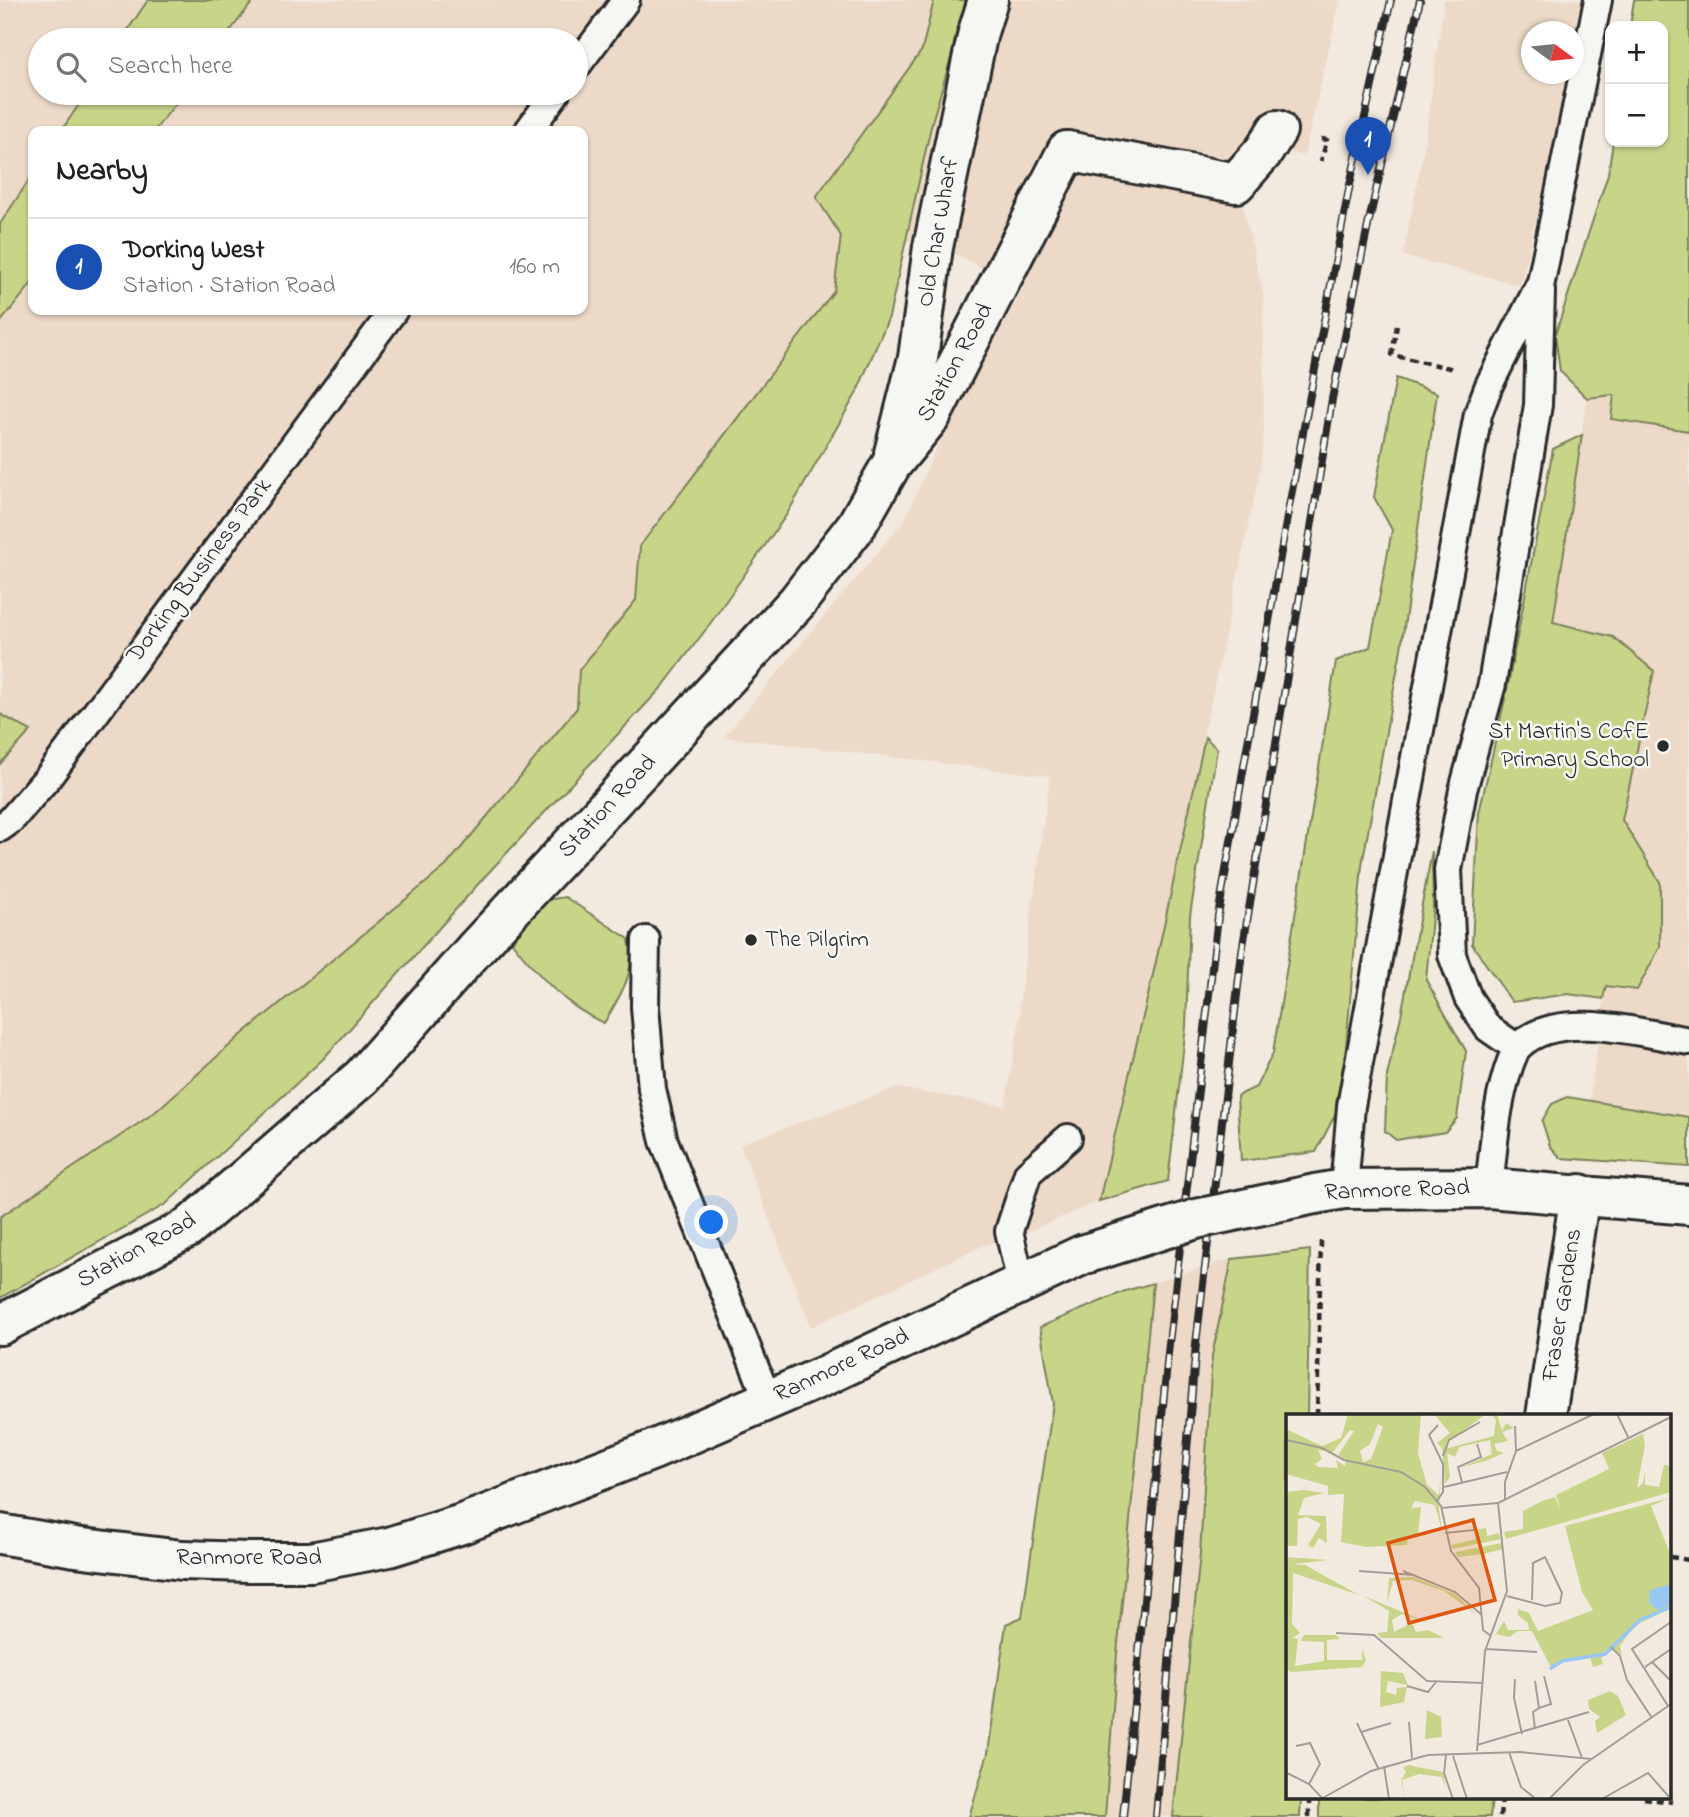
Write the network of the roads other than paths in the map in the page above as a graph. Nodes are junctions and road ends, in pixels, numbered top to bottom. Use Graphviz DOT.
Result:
graph roads {
  1 [pos="626,0"];
  2 [pos="988,0"];
  3 [pos="1598,0"];
  4 [pos="588,51"];
  5 [pos="547,105"];
  6 [pos="532,126"];
  7 [pos="1276,131"];
  8 [pos="1541,282"];
  9 [pos="390,315"];
  10 [pos="891,465"];
  11 [pos="0,828"];
  12 [pos="646,940"];
  13 [pos="1689,1041"];
  14 [pos="1517,1048"];
  15 [pos="1068,1138"];
  16 [pos="1489,1188"];
  17 [pos="1330,1191"];
  18 [pos="1580,1194"];
  19 [pos="1689,1205"];
  20 [pos="1021,1283"];
  21 [pos="0,1325"];
  22 [pos="768,1400"];
  23 [pos="1546,1414"];
  24 [pos="0,1534"];
  1 -- 4 [label="lane"];
  2 -- 10 [label="street, Old Char Wharf"];
  3 -- 8 [label="lane"];
  5 -- 6 [label="lane"];
  7 -- 10 [label="street, Station Road"];
  8 -- 14 [label="lane"];
  8 -- 17 [label="lane"];
  9 -- 11 [label="lane, Dorking Business Park"];
  10 -- 21 [label="street, Station Road"];
  12 -- 22 [label="lane"];
  13 -- 14 [label="lane"];
  14 -- 16 [label="lane"];
  15 -- 20 [label="lane"];
  16 -- 17 [label="street, Ranmore Road"];
  16 -- 18 [label="street, Ranmore Road"];
  17 -- 20 [label="street, Ranmore Road, bridge"];
  18 -- 19 [label="street, Ranmore Road"];
  18 -- 23 [label="street, Fraser Gardens"];
  20 -- 22 [label="street, Ranmore Road"];
  22 -- 24 [label="street, Ranmore Road"];
}
